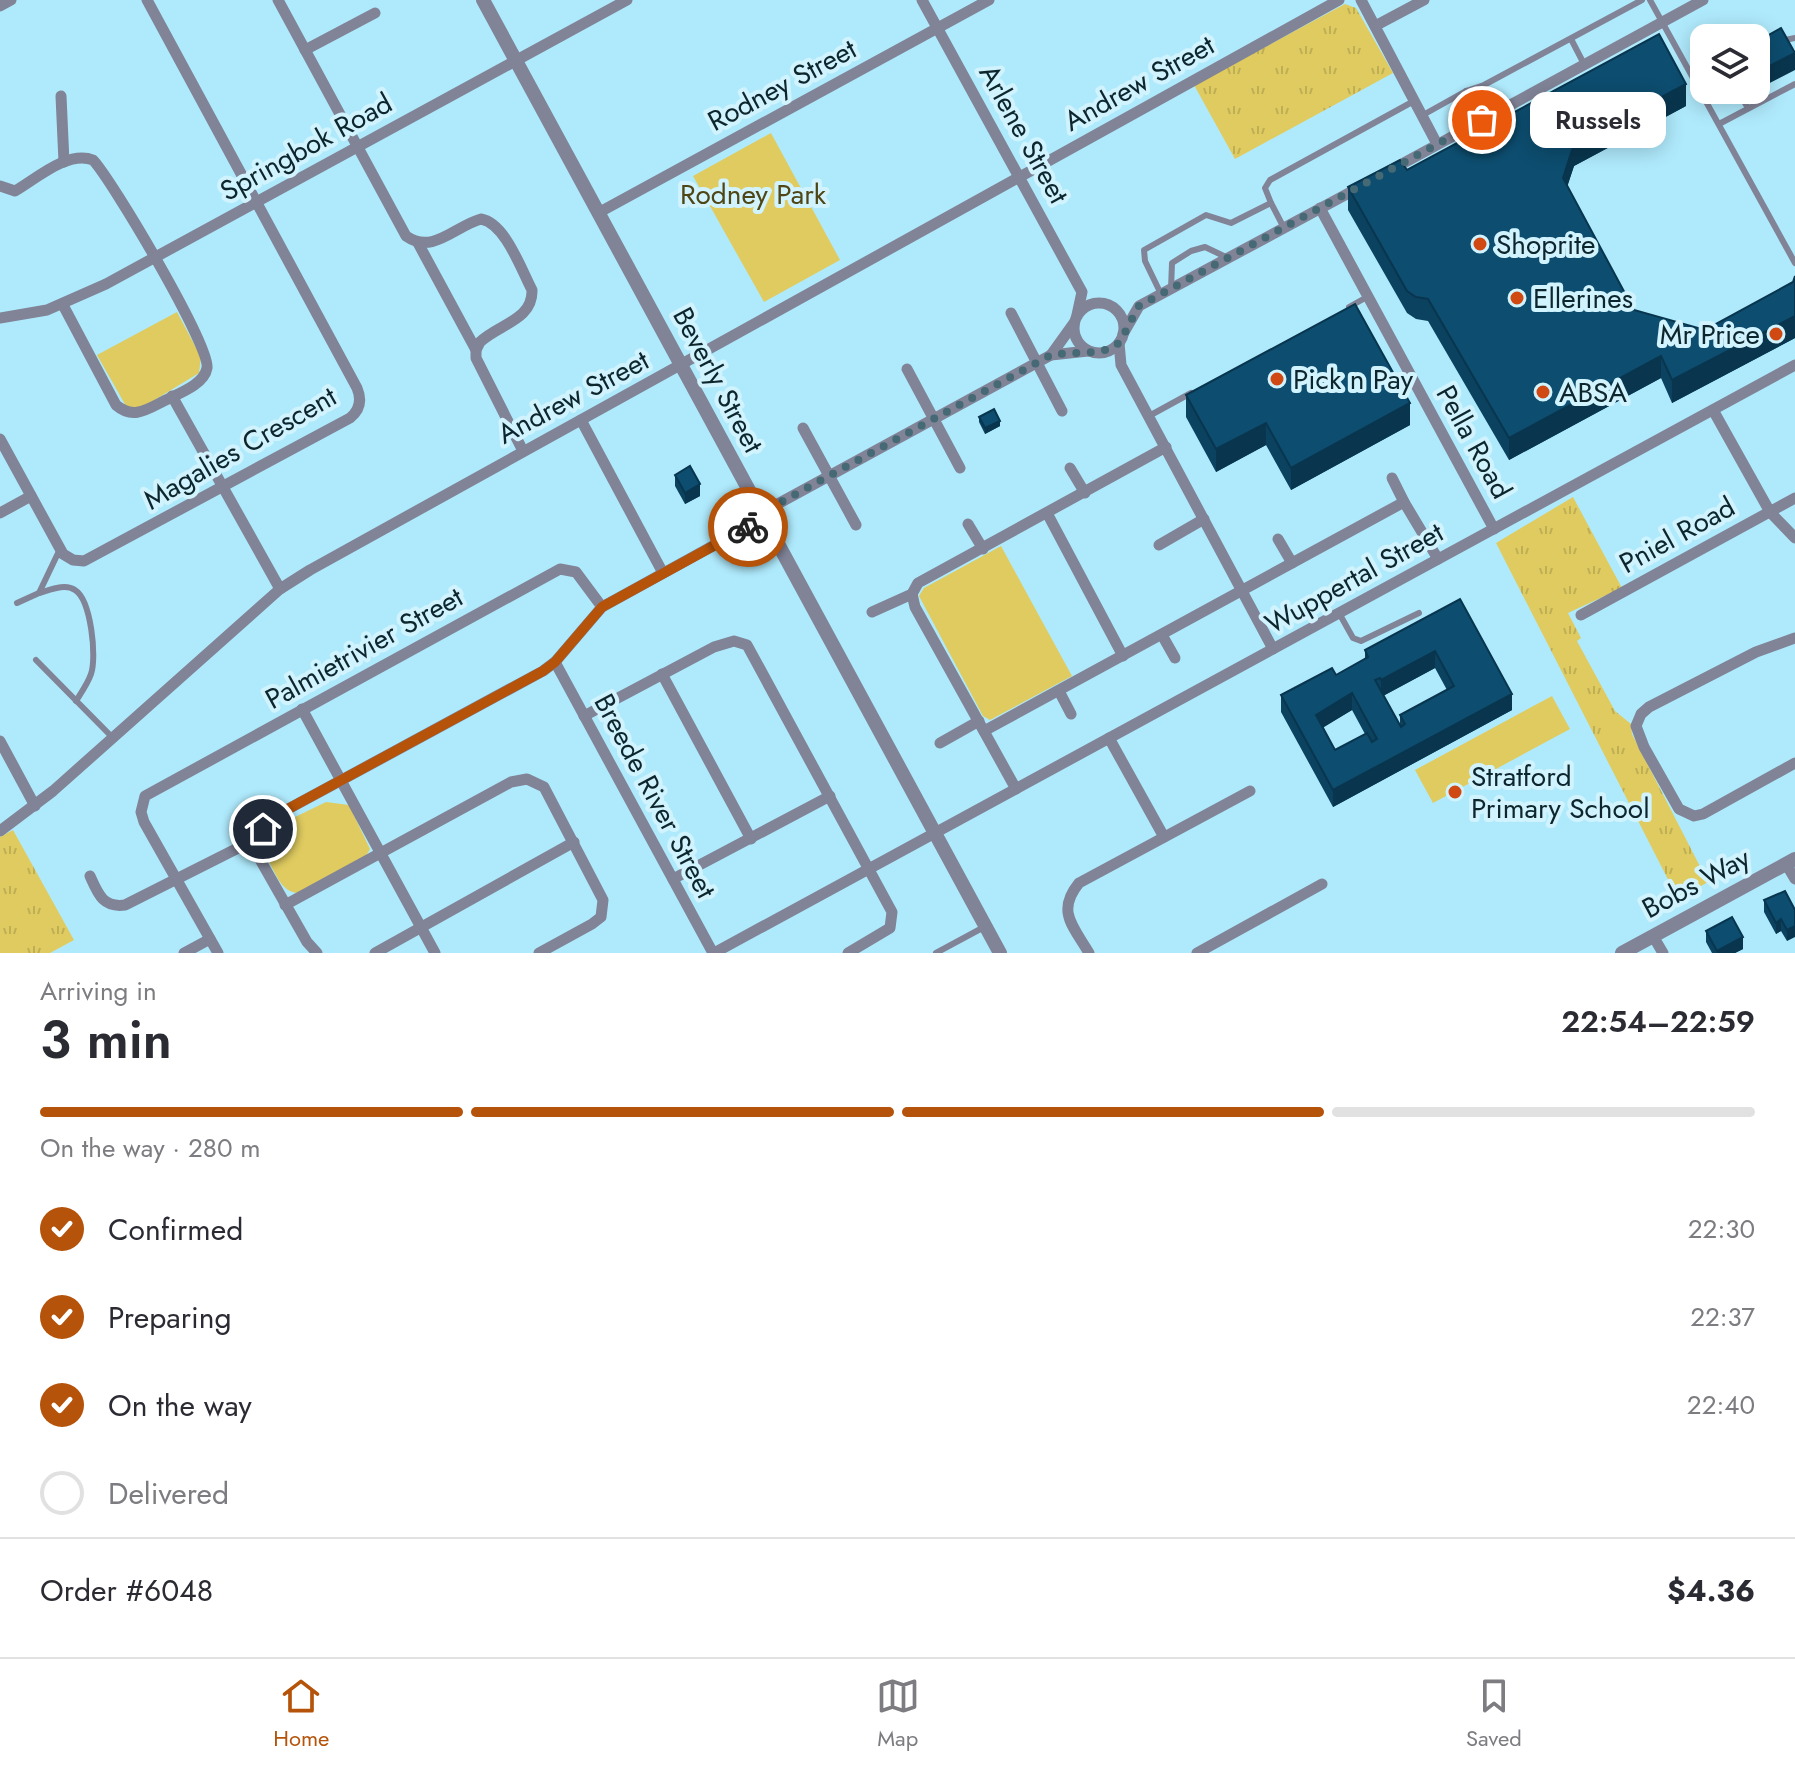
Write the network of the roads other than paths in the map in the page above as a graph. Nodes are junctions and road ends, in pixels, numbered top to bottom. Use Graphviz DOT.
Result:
graph roads {
  1 [pos="11,0"];
  2 [pos="147,0"];
  3 [pos="278,0"];
  4 [pos="483,0"];
  5 [pos="627,0"];
  6 [pos="922,0"];
  7 [pos="989,0"];
  8 [pos="1339,0"];
  9 [pos="1361,0"];
  10 [pos="1424,0"];
  11 [pos="1642,0"];
  12 [pos="1650,0"];
  13 [pos="1703,0"];
  14 [pos="0,6"];
  15 [pos="375,13"];
  16 [pos="1664,22"];
  17 [pos="1375,26"];
  18 [pos="938,28"];
  19 [pos="1795,38"];
  20 [pos="1571,39"];
  21 [pos="1770,47"];
  22 [pos="305,50"];
  23 [pos="516,60"];
  24 [pos="1584,65"];
  25 [pos="1795,84"];
  26 [pos="1466,91"];
  27 [pos="61,96"];
  28 [pos="1414,101"];
  29 [pos="1746,104"];
  30 [pos="1748,108"];
  31 [pos="1422,116"];
  32 [pos="1482,120"];
  33 [pos="1719,124"];
  34 [pos="1437,144"];
  35 [pos="357,147"];
  36 [pos="64,162"];
  37 [pos="1021,177"];
  38 [pos="0,186"];
  39 [pos="256,202"];
  40 [pos="1271,203"];
  41 [pos="1320,208"];
  42 [pos="598,213"];
  43 [pos="1284,228"];
  44 [pos="418,243"];
  45 [pos="155,257"];
  46 [pos="1228,258"];
  47 [pos="1795,263"];
  48 [pos="1082,292"];
  49 [pos="1166,292"];
  50 [pos="1367,297"];
  51 [pos="63,305"];
  52 [pos="1110,305"];
  53 [pos="1139,306"];
  54 [pos="1339,312"];
  55 [pos="1011,313"];
  56 [pos="0,318"];
  57 [pos="1075,319"];
  58 [pos="1121,338"];
  59 [pos="476,350"];
  60 [pos="1092,352"];
  61 [pos="1051,355"];
  62 [pos="1037,362"];
  63 [pos="1121,365"];
  64 [pos="1795,365"];
  65 [pos="681,366"];
  66 [pos="907,369"];
  67 [pos="1200,388"];
  68 [pos="172,396"];
  69 [pos="1713,410"];
  70 [pos="1062,411"];
  71 [pos="1149,416"];
  72 [pos="933,419"];
  73 [pos="581,420"];
  74 [pos="803,428"];
  75 [pos="0,439"];
  76 [pos="1166,447"];
  77 [pos="523,451"];
  78 [pos="960,468"];
  79 [pos="1070,468"];
  80 [pos="829,476"];
  81 [pos="1392,478"];
  82 [pos="222,487"];
  83 [pos="1085,493"];
  84 [pos="31,496"];
  85 [pos="1795,498"];
  86 [pos="1404,502"];
  87 [pos="1770,512"];
  88 [pos="0,513"];
  89 [pos="1047,513"];
  90 [pos="762,516"];
  91 [pos="1204,519"];
  92 [pos="968,524"];
  93 [pos="856,525"];
  94 [pos="1494,529"];
  95 [pos="1795,538"];
  96 [pos="1278,539"];
  97 [pos="1159,545"];
  98 [pos="60,549"];
  99 [pos="983,549"];
  100 [pos="1438,559"];
  101 [pos="1292,563"];
  102 [pos="663,573"];
  103 [pos="280,589"];
  104 [pos="1242,590"];
  105 [pos="39,593"];
  106 [pos="912,594"];
  107 [pos="17,603"];
  108 [pos="602,607"];
  109 [pos="872,612"];
  110 [pos="1339,613"];
  111 [pos="1419,613"];
  112 [pos="1581,615"];
  113 [pos="1162,635"];
  114 [pos="1795,638"];
  115 [pos="1273,649"];
  116 [pos="1123,656"];
  117 [pos="1175,658"];
  118 [pos="36,660"];
  119 [pos="555,662"];
  120 [pos="662,674"];
  121 [pos="1059,691"];
  122 [pos="76,701"];
  123 [pos="302,709"];
  124 [pos="1071,714"];
  125 [pos="584,716"];
  126 [pos="982,726"];
  127 [pos="112,737"];
  128 [pos="1109,738"];
  129 [pos="0,741"];
  130 [pos="940,743"];
  131 [pos="1795,763"];
  132 [pos="341,780"];
  133 [pos="1016,789"];
  134 [pos="1250,791"];
  135 [pos="830,796"];
  136 [pos="35,806"];
  137 [pos="0,831"];
  138 [pos="935,833"];
  139 [pos="1164,837"];
  140 [pos="751,839"];
  141 [pos="250,842"];
  142 [pos="574,842"];
  143 [pos="382,852"];
  144 [pos="1791,862"];
  145 [pos="870,869"];
  146 [pos="90,876"];
  147 [pos="177,879"];
  148 [pos="673,879"];
  149 [pos="1795,879"];
  150 [pos="1322,884"];
  151 [pos="285,905"];
  152 [pos="421,926"];
  153 [pos="986,926"];
  154 [pos="1653,936"];
  155 [pos="210,939"];
  156 [pos="184,953"];
  157 [pos="218,953"];
  158 [pos="317,953"];
  159 [pos="375,953"];
  160 [pos="435,953"];
  161 [pos="539,953"];
  162 [pos="713,953"];
  163 [pos="848,953"];
  164 [pos="936,953"];
  165 [pos="1000,953"];
  166 [pos="1089,953"];
  167 [pos="1197,953"];
  168 [pos="1622,953"];
  169 [pos="1663,953"];
  1 -- 14 [label="street"];
  2 -- 39 [label="street, Magalies Crescent"];
  3 -- 22 [label="street"];
  4 -- 23 [label="street, Beverly Street"];
  5 -- 23 [label="street, Springbok Road"];
  6 -- 18 [label="street, Arlene Street"];
  7 -- 18 [label="street, Rodney Street"];
  8 -- 37 [label="street, Andrew Street"];
  9 -- 17 [label="street"];
  10 -- 17 [label="street"];
  11 -- 20 [label="lane"];
  12 -- 16 [label="lane"];
  13 -- 16 [label="street"];
  15 -- 22 [label="street"];
  16 -- 24 [label="street"];
  16 -- 33 [label="lane"];
  17 -- 28 [label="street"];
  18 -- 37 [label="street, Arlene Street"];
  18 -- 42 [label="street, Rodney Street"];
  19 -- 21 [label="lane"];
  20 -- 24 [label="lane"];
  20 -- 26 [label="lane"];
  22 -- 35 [label="street"];
  23 -- 35 [label="street, Springbok Road"];
  23 -- 42 [label="street, Beverly Street"];
  24 -- 32 [label="street"];
  25 -- 30 [label="lane"];
  26 -- 31 [label="lane"];
  26 -- 32 [label="lane"];
  27 -- 36 [label="street"];
  28 -- 31 [label="street"];
  28 -- 40 [label="lane"];
  29 -- 30 [label="lane"];
  30 -- 33 [label="lane"];
  31 -- 34 [label="street"];
  32 -- 34 [label="street"];
  33 -- 47 [label="lane"];
  34 -- 41 [label="street"];
  35 -- 39 [label="street, Springbok Road"];
  35 -- 44 [label="street"];
  36 -- 38 [label="street"];
  36 -- 45 [label="street"];
  37 -- 48 [label="street, Arlene Street"];
  37 -- 65 [label="street, Andrew Street"];
  39 -- 45 [label="street, Springbok Road"];
  39 -- 82 [label="street, Magalies Crescent"];
  40 -- 43 [label="lane"];
  40 -- 49 [label="lane"];
  41 -- 43 [label="street"];
  41 -- 50 [label="street, Pella Road"];
  42 -- 65 [label="street, Beverly Street"];
  43 -- 46 [label="street"];
  44 -- 59 [label="street"];
  44 -- 59 [label="street"];
  45 -- 51 [label="street, Springbok Road"];
  45 -- 68 [label="street"];
  46 -- 49 [label="street"];
  46 -- 49 [label="lane"];
  48 -- 52 [label="street"];
  48 -- 57 [label="street"];
  49 -- 53 [label="street"];
  50 -- 54 [label="lane"];
  50 -- 94 [label="street, Pella Road"];
  51 -- 56 [label="street, Springbok Road"];
  51 -- 68 [label="street"];
  52 -- 53 [label="street"];
  52 -- 57 [label="street"];
  52 -- 58 [label="street"];
  53 -- 58 [label="street"];
  55 -- 62 [label="street"];
  57 -- 60 [label="street"];
  57 -- 61 [label="street"];
  58 -- 60 [label="street"];
  58 -- 63 [label="street"];
  59 -- 77 [label="street"];
  60 -- 61 [label="street"];
  60 -- 63 [label="street"];
  61 -- 62 [label="street"];
  62 -- 70 [label="street"];
  62 -- 72 [label="street"];
  63 -- 71 [label="street"];
  64 -- 69 [label="street, Wuppertal Street"];
  65 -- 73 [label="street, Andrew Street"];
  65 -- 90 [label="street, Beverly Street"];
  66 -- 72 [label="street"];
  67 -- 71 [label="lane"];
  68 -- 82 [label="street"];
  69 -- 87 [label="street"];
  69 -- 94 [label="street, Wuppertal Street"];
  71 -- 76 [label="street"];
  72 -- 78 [label="street"];
  72 -- 80 [label="street"];
  73 -- 77 [label="street, Andrew Street"];
  73 -- 102 [label="street"];
  74 -- 80 [label="street"];
  75 -- 84 [label="street"];
  76 -- 83 [label="street"];
  76 -- 91 [label="street"];
  77 -- 103 [label="street, Andrew Street"];
  79 -- 83 [label="street"];
  80 -- 90 [label="street"];
  80 -- 93 [label="street"];
  81 -- 86 [label="street"];
  82 -- 98 [label="street, Magalies Crescent"];
  82 -- 103 [label="street"];
  83 -- 89 [label="street"];
  84 -- 88 [label="street"];
  84 -- 98 [label="street"];
  85 -- 87 [label="street, Pniel Road"];
  86 -- 100 [label="street"];
  86 -- 101 [label="street"];
  87 -- 95 [label="street"];
  87 -- 112 [label="street, Pniel Road"];
  89 -- 99 [label="street"];
  89 -- 116 [label="street"];
  90 -- 102 [label="street"];
  90 -- 138 [label="street, Beverly Street"];
  91 -- 97 [label="street"];
  91 -- 104 [label="street"];
  92 -- 99 [label="street"];
  94 -- 100 [label="street, Wuppertal Street"];
  96 -- 101 [label="street"];
  98 -- 105 [label="lane"];
  99 -- 106 [label="street"];
  100 -- 110 [label="street, Wuppertal Street"];
  101 -- 104 [label="street"];
  102 -- 108 [label="street"];
  103 -- 127 [label="street, Andrew Street"];
  104 -- 113 [label="street"];
  104 -- 115 [label="street"];
  105 -- 107 [label="lane"];
  105 -- 122 [label="lane"];
  106 -- 109 [label="street"];
  106 -- 126 [label="street"];
  108 -- 119 [label="street"];
  108 -- 123 [label="street, Palmietrivier Street"];
  110 -- 111 [label="lane"];
  110 -- 115 [label="street, Wuppertal Street"];
  113 -- 116 [label="street"];
  113 -- 117 [label="street"];
  114 -- 131 [label="street"];
  115 -- 128 [label="street, Wuppertal Street"];
  116 -- 121 [label="street"];
  118 -- 122 [label="lane"];
  119 -- 125 [label="street, Breede River Street"];
  119 -- 132 [label="street"];
  120 -- 125 [label="street"];
  120 -- 135 [label="street"];
  120 -- 140 [label="street"];
  121 -- 124 [label="street"];
  121 -- 126 [label="street"];
  122 -- 127 [label="lane"];
  123 -- 132 [label="street"];
  123 -- 147 [label="street, Palmietrivier Street"];
  125 -- 148 [label="street, Breede River Street"];
  126 -- 130 [label="street"];
  126 -- 133 [label="street"];
  127 -- 136 [label="street, Andrew Street"];
  128 -- 133 [label="street, Wuppertal Street"];
  128 -- 139 [label="street"];
  129 -- 136 [label="street"];
  132 -- 141 [label="street"];
  132 -- 143 [label="street"];
  133 -- 138 [label="street, Wuppertal Street"];
  134 -- 139 [label="street"];
  135 -- 140 [label="street"];
  135 -- 145 [label="street"];
  136 -- 137 [label="street, Andrew Street"];
  138 -- 145 [label="street, Wuppertal Street"];
  138 -- 153 [label="street, Beverly Street"];
  139 -- 166 [label="street"];
  140 -- 148 [label="street"];
  141 -- 147 [label="street"];
  141 -- 151 [label="street"];
  142 -- 143 [label="street"];
  142 -- 152 [label="street"];
  142 -- 161 [label="street"];
  143 -- 151 [label="street"];
  143 -- 152 [label="street"];
  144 -- 149 [label="street"];
  144 -- 154 [label="street, Bobs Way"];
  145 -- 162 [label="street, Wuppertal Street"];
  145 -- 163 [label="street"];
  146 -- 147 [label="street"];
  147 -- 155 [label="street"];
  148 -- 162 [label="street, Breede River Street"];
  150 -- 167 [label="street"];
  151 -- 158 [label="street"];
  152 -- 159 [label="street"];
  152 -- 160 [label="street"];
  153 -- 164 [label="lane"];
  153 -- 165 [label="street, Beverly Street"];
  154 -- 168 [label="street, Bobs Way"];
  154 -- 169 [label="street"];
  155 -- 156 [label="street"];
  155 -- 157 [label="street"];
}
